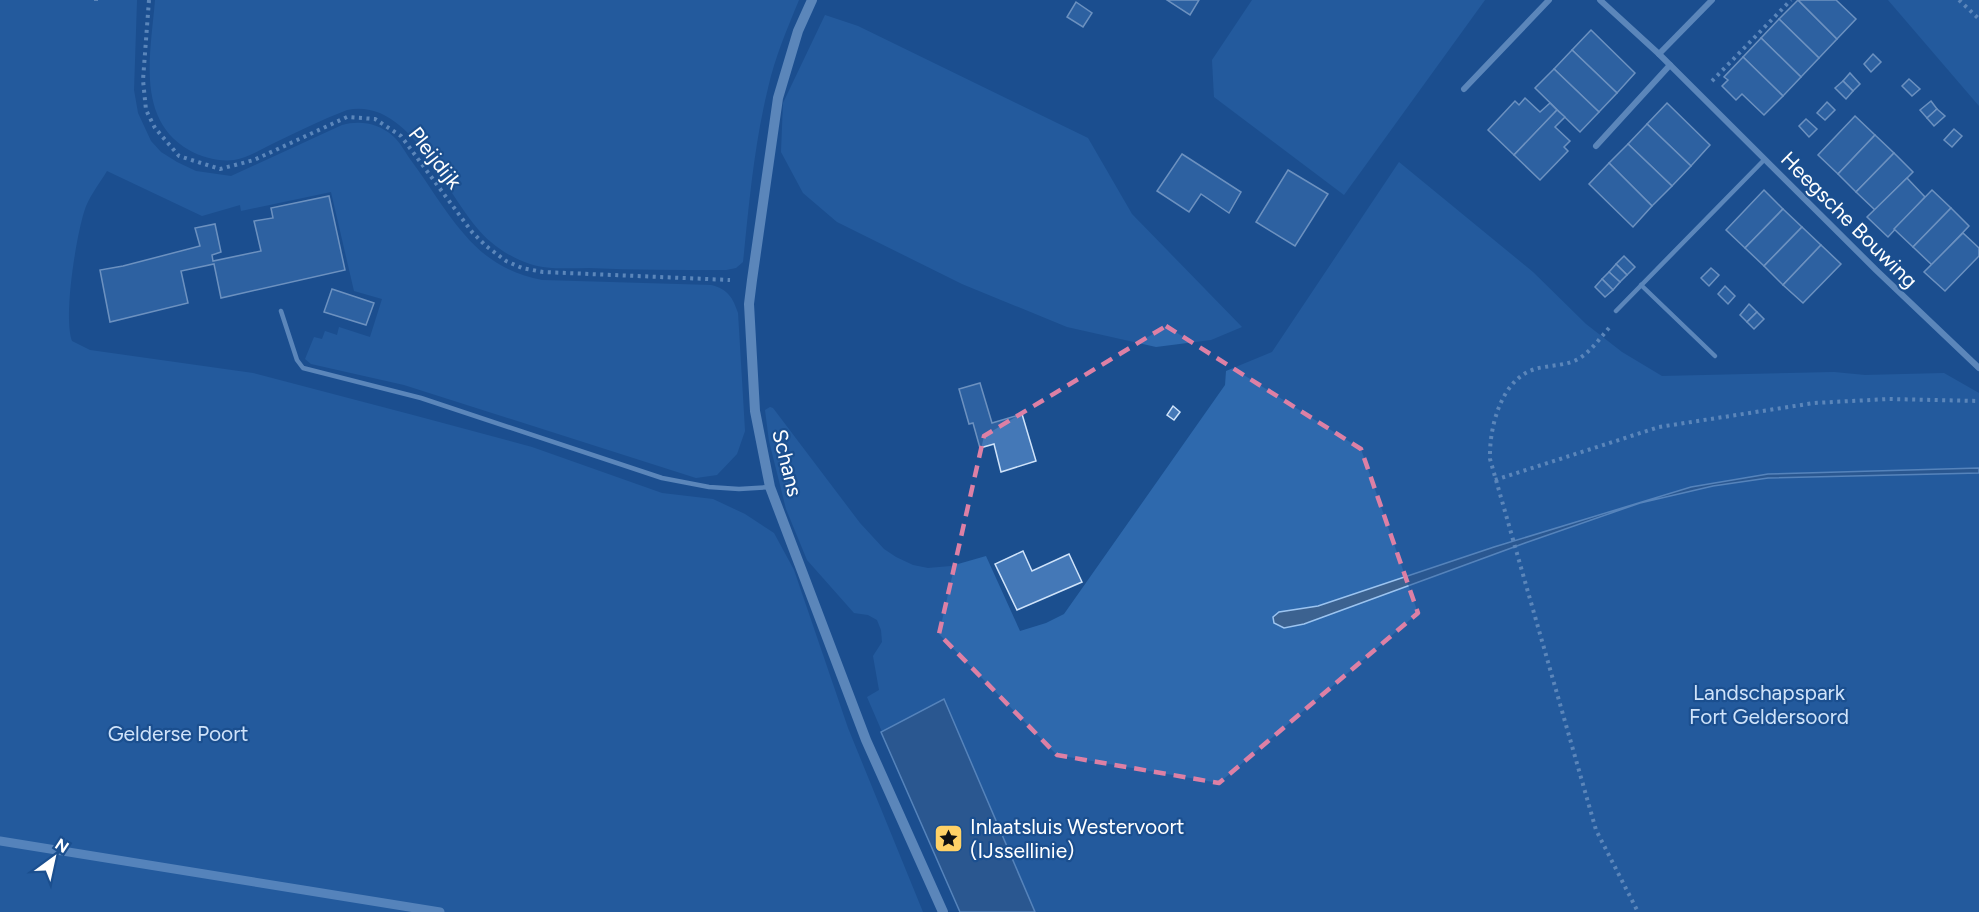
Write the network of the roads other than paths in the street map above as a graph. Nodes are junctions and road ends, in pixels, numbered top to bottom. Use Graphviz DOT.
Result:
graph roads {
  1 [pos="812,0"];
  2 [pos="1549,0"];
  3 [pos="1600,0"];
  4 [pos="1712,0"];
  5 [pos="1659,54"];
  6 [pos="1670,65"];
  7 [pos="1464,89"];
  8 [pos="1596,146"];
  9 [pos="1764,160"];
  10 [pos="1641,285"];
  11 [pos="281,311"];
  12 [pos="1616,311"];
  13 [pos="1715,356"];
  14 [pos="1979,368"];
  15 [pos="770,487"];
  16 [pos="943,912"];
  1 -- 15 [label="street, Schans"];
  2 -- 7 [label="street"];
  3 -- 5 [label="street, Heegsche Bouwing"];
  4 -- 5 [label="street"];
  5 -- 6 [label="street, Heegsche Bouwing"];
  6 -- 8 [label="street"];
  6 -- 9 [label="street, Heegsche Bouwing"];
  9 -- 10 [label="lane"];
  9 -- 14 [label="street, Heegsche Bouwing"];
  10 -- 12 [label="lane"];
  10 -- 13 [label="lane"];
  11 -- 15 [label="lane"];
  15 -- 16 [label="street, Schans"];
}
